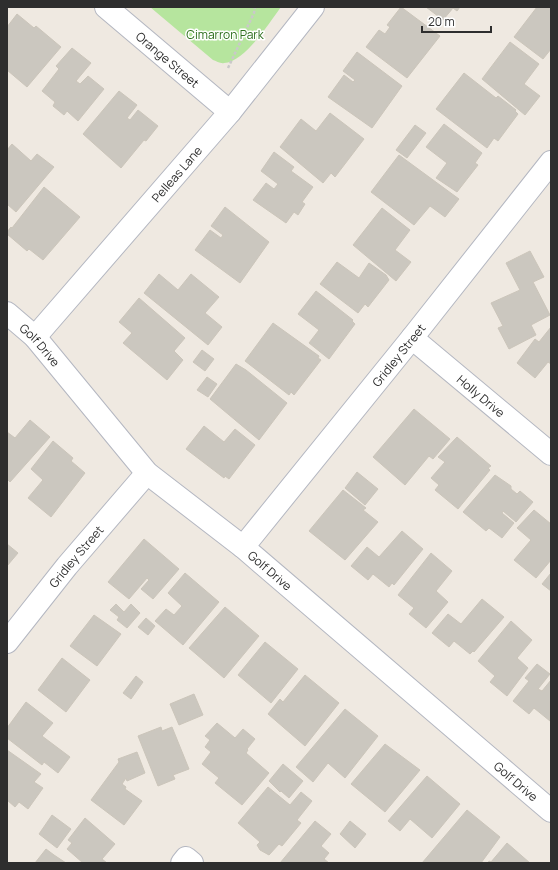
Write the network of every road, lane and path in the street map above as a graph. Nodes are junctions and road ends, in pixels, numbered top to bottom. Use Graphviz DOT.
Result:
graph roads {
  1 [pos="106,7"];
  2 [pos="255,7"];
  3 [pos="313,7"];
  4 [pos="228,68"];
  5 [pos="230,112"];
  6 [pos="551,162"];
  7 [pos="7,313"];
  8 [pos="35,337"];
  9 [pos="412,338"];
  10 [pos="551,454"];
  11 [pos="147,473"];
  12 [pos="243,547"];
  13 [pos="7,642"];
  14 [pos="551,811"];
  15 [pos="182,863"];
  16 [pos="192,863"];
  1 -- 5 [label="street, Orange Street"];
  2 -- 4 [label="path"];
  3 -- 5 [label="street, Pelleas Lane"];
  5 -- 8 [label="street, Pelleas Lane"];
  6 -- 9 [label="street, Gridley Street"];
  7 -- 8 [label="street, Golf Drive"];
  8 -- 11 [label="street, Golf Drive"];
  9 -- 10 [label="street, Holly Drive"];
  9 -- 12 [label="street, Gridley Street"];
  11 -- 12 [label="street, Golf Drive"];
  11 -- 13 [label="street, Gridley Street"];
  12 -- 14 [label="street, Golf Drive"];
  15 -- 16 [label="street"];
}
